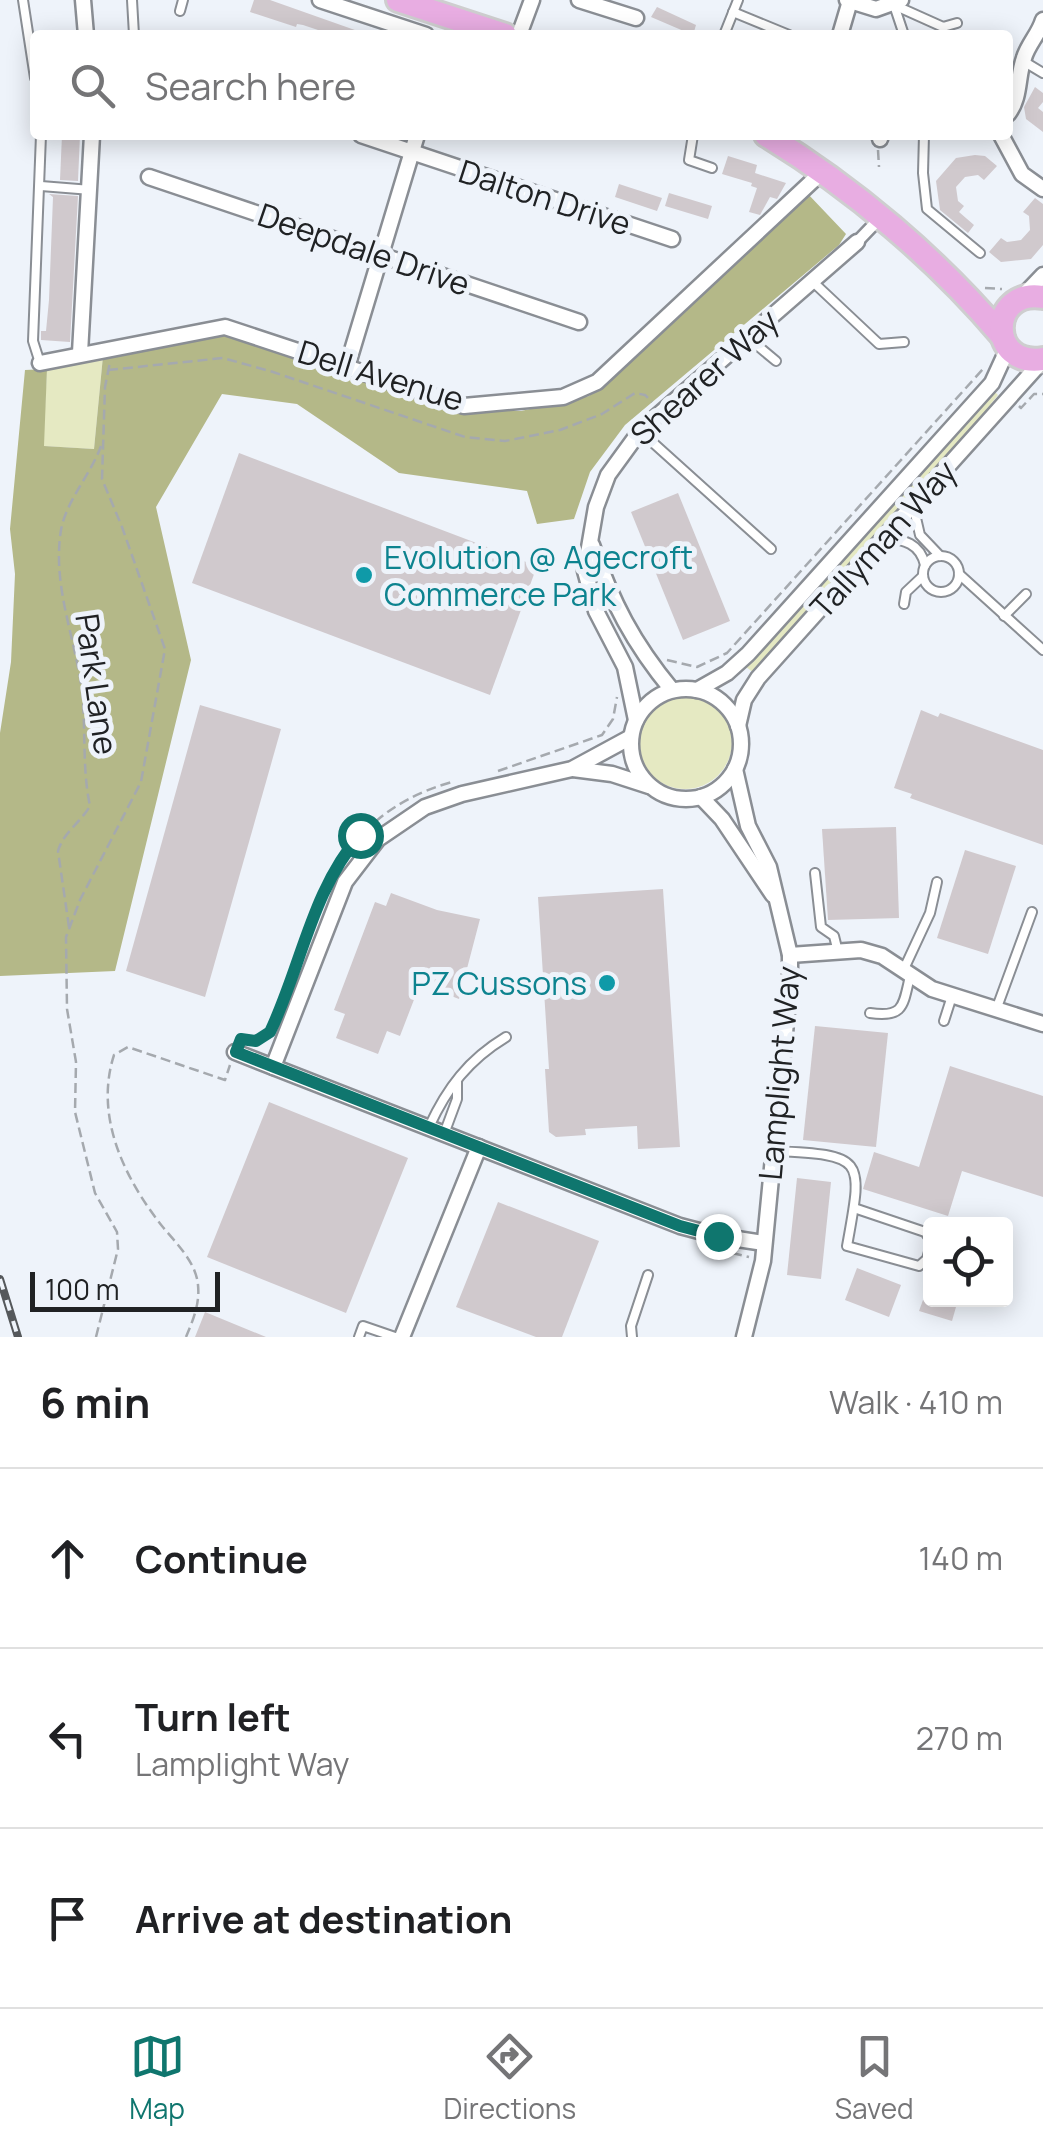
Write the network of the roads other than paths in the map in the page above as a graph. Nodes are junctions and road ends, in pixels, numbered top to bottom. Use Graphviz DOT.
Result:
graph roads {
  1 [pos="23,0"];
  2 [pos="83,0"];
  3 [pos="132,0"];
  4 [pos="183,0"];
  5 [pos="320,0"];
  6 [pos="398,0"];
  7 [pos="532,0"];
  8 [pos="579,0"];
  9 [pos="738,0"];
  10 [pos="848,1"];
  11 [pos="898,2"];
  12 [pos="180,12"];
  13 [pos="733,12"];
  14 [pos="636,18"];
  15 [pos="1043,20"];
  16 [pos="957,23"];
  17 [pos="86,30"];
  18 [pos="134,30"];
  19 [pos="411,30"];
  20 [pos="490,30"];
  21 [pos="521,30"];
  22 [pos="726,30"];
  23 [pos="777,30"];
  24 [pos="841,30"];
  25 [pos="903,30"];
  26 [pos="30,46"];
  27 [pos="1019,66"];
  28 [pos="1043,73"];
  29 [pos="1013,103"];
  30 [pos="41,140"];
  31 [pos="92,140"];
  32 [pos="376,140"];
  33 [pos="416,140"];
  34 [pos="692,140"];
  35 [pos="774,140"];
  36 [pos="924,140"];
  37 [pos="1004,140"];
  38 [pos="412,152"];
  39 [pos="712,168"];
  40 [pos="822,172"];
  41 [pos="149,177"];
  42 [pos="41,186"];
  43 [pos="91,190"];
  44 [pos="1043,190"];
  45 [pos="880,218"];
  46 [pos="672,239"];
  47 [pos="858,242"];
  48 [pos="980,253"];
  49 [pos="380,255"];
  50 [pos="1043,275"];
  51 [pos="812,282"];
  52 [pos="965,292"];
  53 [pos="1027,299"];
  54 [pos="579,322"];
  55 [pos="746,336"];
  56 [pos="904,342"];
  57 [pos="1005,342"];
  58 [pos="80,353"];
  59 [pos="1043,359"];
  60 [pos="776,361"];
  61 [pos="40,363"];
  62 [pos="348,368"];
  63 [pos="640,431"];
  64 [pos="913,505"];
  65 [pos="884,537"];
  66 [pos="590,539"];
  67 [pos="771,548"];
  68 [pos="940,556"];
  69 [pos="925,564"];
  70 [pos="958,574"];
  71 [pos="923,576"];
  72 [pos="1026,594"];
  73 [pos="904,604"];
  74 [pos="1004,616"];
  75 [pos="1043,650"];
  76 [pos="672,690"];
  77 [pos="697,690"];
  78 [pos="636,720"];
  79 [pos="738,726"];
  80 [pos="631,737"];
  81 [pos="572,768"];
  82 [pos="735,769"];
  83 [pos="652,787"];
  84 [pos="702,796"];
  85 [pos="815,873"];
  86 [pos="937,882"];
  87 [pos="778,904"];
  88 [pos="1032,912"];
  89 [pos="838,952"];
  90 [pos="790,955"];
  91 [pos="906,974"];
  92 [pos="952,996"];
  93 [pos="996,1010"];
  94 [pos="870,1013"];
  95 [pos="944,1022"];
  96 [pos="1043,1024"];
  97 [pos="506,1038"];
  98 [pos="236,1052"];
  99 [pos="273,1067"];
  100 [pos="457,1082"];
  101 [pos="428,1127"];
  102 [pos="444,1134"];
  103 [pos="479,1147"];
  104 [pos="774,1151"];
  105 [pos="854,1208"];
  106 [pos="923,1231"];
  107 [pos="764,1243"];
  108 [pos="923,1263"];
  109 [pos="648,1275"];
  110 [pos="359,1337"];
  111 [pos="399,1337"];
  112 [pos="632,1337"];
  113 [pos="744,1337"];
  1 -- 26 [label="lane"];
  2 -- 17 [label="street"];
  3 -- 18 [label="lane"];
  4 -- 12 [label="lane"];
  5 -- 19 [label="street"];
  6 -- 20 [label="main road"];
  7 -- 21 [label="street"];
  8 -- 14 [label="street"];
  9 -- 13 [label="lane"];
  10 -- 11 [label="street"];
  10 -- 24 [label="street"];
  11 -- 16 [label="lane"];
  11 -- 25 [label="lane"];
  13 -- 22 [label="lane"];
  13 -- 23 [label="lane"];
  15 -- 27 [label="street"];
  27 -- 28 [label="lane"];
  27 -- 29 [label="street"];
  30 -- 42 [label="lane"];
  31 -- 43 [label="street"];
  32 -- 38 [label="street, Dalton Drive"];
  33 -- 38 [label="street"];
  34 -- 39 [label="lane"];
  35 -- 40 [label="main road"];
  36 -- 48 [label="lane"];
  37 -- 44 [label="street"];
  38 -- 46 [label="street, Dalton Drive"];
  38 -- 49 [label="street"];
  40 -- 45 [label="main road"];
  40 -- 62 [label="street, Dell Avenue"];
  41 -- 49 [label="street, Deepdale Drive"];
  42 -- 43 [label="lane"];
  42 -- 61 [label="lane"];
  43 -- 58 [label="street"];
  45 -- 47 [label="street"];
  45 -- 52 [label="main road"];
  47 -- 51 [label="street, Shearer Way"];
  49 -- 54 [label="street, Deepdale Drive"];
  49 -- 62 [label="street"];
  50 -- 53 [label="street"];
  51 -- 55 [label="street, Shearer Way"];
  51 -- 56 [label="lane"];
  52 -- 53 [label="main road"];
  52 -- 57 [label="main road"];
  53 -- 57 [label="main road"];
  55 -- 60 [label="lane"];
  55 -- 63 [label="street, Shearer Way"];
  57 -- 59 [label="main road"];
  57 -- 77 [label="street, Tallyman Way"];
  58 -- 61 [label="street, Dell Avenue"];
  58 -- 62 [label="street, Dell Avenue"];
  59 -- 64 [label="street, Tallyman Way"];
  63 -- 66 [label="street, Shearer Way"];
  63 -- 67 [label="lane"];
  64 -- 65 [label="street, Tallyman Way"];
  64 -- 68 [label="lane"];
  65 -- 69 [label="lane"];
  65 -- 79 [label="street, Tallyman Way"];
  66 -- 76 [label="street"];
  66 -- 78 [label="street, Shearer Way"];
  68 -- 69 [label="lane"];
  68 -- 70 [label="lane"];
  69 -- 71 [label="lane"];
  70 -- 71 [label="lane"];
  70 -- 74 [label="lane"];
  71 -- 73 [label="lane"];
  72 -- 74 [label="lane"];
  74 -- 75 [label="lane"];
  76 -- 77 [label="street"];
  76 -- 78 [label="street"];
  77 -- 79 [label="street"];
  78 -- 80 [label="street"];
  79 -- 82 [label="street"];
  80 -- 81 [label="street"];
  80 -- 83 [label="street"];
  81 -- 83 [label="street"];
  81 -- 99 [label="street"];
  82 -- 84 [label="street"];
  82 -- 87 [label="street, Lamplight Way"];
  83 -- 84 [label="street"];
  84 -- 87 [label="street"];
  85 -- 89 [label="lane"];
  86 -- 91 [label="lane"];
  87 -- 90 [label="street, Lamplight Way"];
  88 -- 93 [label="lane"];
  89 -- 90 [label="street"];
  89 -- 91 [label="street"];
  90 -- 104 [label="street, Lamplight Way"];
  91 -- 92 [label="street"];
  91 -- 94 [label="lane"];
  92 -- 93 [label="street"];
  92 -- 95 [label="lane"];
  93 -- 96 [label="street"];
  97 -- 100 [label="lane"];
  98 -- 99 [label="street"];
  99 -- 101 [label="street"];
  100 -- 101 [label="lane"];
  100 -- 102 [label="lane"];
  101 -- 102 [label="street"];
  102 -- 103 [label="street"];
  103 -- 107 [label="street"];
  103 -- 111 [label="street"];
  104 -- 105 [label="lane"];
  104 -- 107 [label="street, Lamplight Way"];
  105 -- 106 [label="lane"];
  105 -- 108 [label="lane"];
  107 -- 113 [label="street, Lamplight Way"];
  109 -- 112 [label="lane"];
  110 -- 111 [label="lane"];
}
